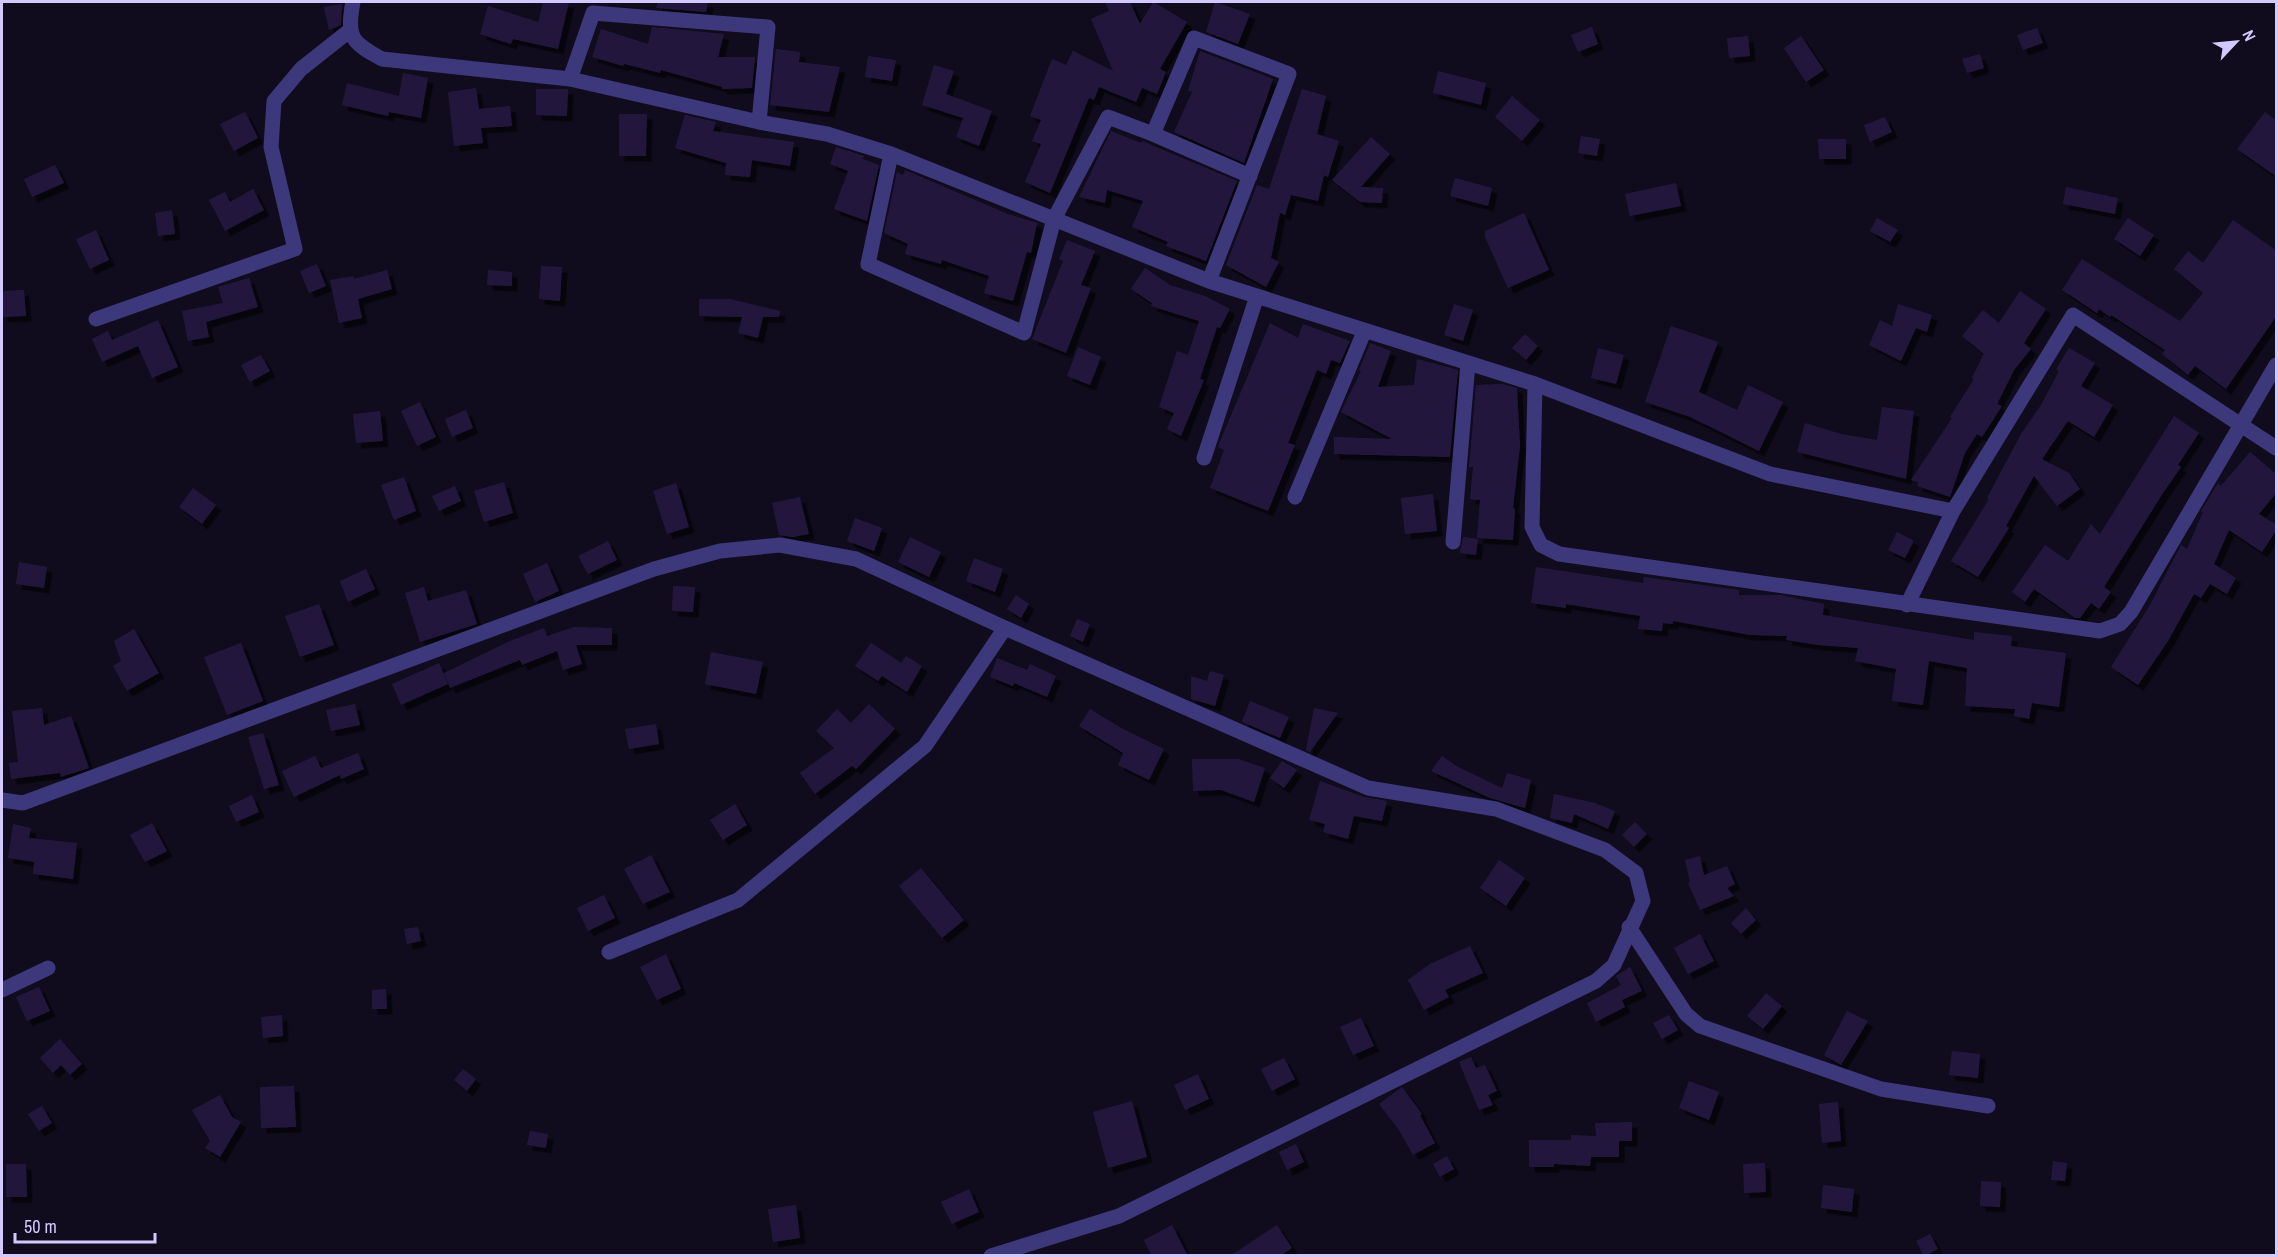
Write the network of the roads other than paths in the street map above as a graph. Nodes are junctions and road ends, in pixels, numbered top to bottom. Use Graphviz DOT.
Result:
graph roads {
  1 [pos="353,2"];
  2 [pos="349,31"];
  3 [pos="570,79"];
  4 [pos="759,122"];
  5 [pos="1153,134"];
  6 [pos="891,154"];
  7 [pos="1250,176"];
  8 [pos="1054,219"];
  9 [pos="1209,281"];
  10 [pos="1257,296"];
  11 [pos="96,319"];
  12 [pos="1364,332"];
  13 [pos="1468,363"];
  14 [pos="2277,365"];
  15 [pos="1535,384"];
  16 [pos="2241,424"];
  17 [pos="2277,448"];
  18 [pos="1204,458"];
  19 [pos="1295,497"];
  20 [pos="1953,511"];
  21 [pos="1453,542"];
  22 [pos="1907,605"];
  23 [pos="1005,628"];
  24 [pos="2,800"];
  25 [pos="1629,927"];
  26 [pos="609,952"];
  27 [pos="48,968"];
  28 [pos="2,990"];
  29 [pos="1988,1106"];
  30 [pos="991,1256"];
  1 -- 2 [label="street"];
  2 -- 3 [label="street"];
  2 -- 11 [label="street"];
  3 -- 4 [label="street"];
  3 -- 4 [label="street"];
  4 -- 6 [label="street"];
  5 -- 7 [label="street"];
  5 -- 7 [label="street"];
  5 -- 8 [label="street"];
  6 -- 8 [label="street"];
  6 -- 8 [label="street"];
  7 -- 9 [label="street"];
  8 -- 9 [label="street"];
  9 -- 10 [label="street"];
  10 -- 12 [label="street"];
  10 -- 18 [label="street"];
  12 -- 13 [label="street"];
  12 -- 19 [label="street"];
  13 -- 15 [label="street"];
  13 -- 21 [label="street"];
  14 -- 16 [label="street"];
  15 -- 20 [label="street"];
  15 -- 22 [label="street"];
  16 -- 17 [label="street"];
  16 -- 20 [label="street"];
  16 -- 22 [label="street"];
  20 -- 22 [label="street"];
  23 -- 24 [label="street"];
  23 -- 25 [label="street"];
  23 -- 26 [label="street"];
  25 -- 29 [label="street"];
  25 -- 30 [label="street"];
  27 -- 28 [label="street"];
}
